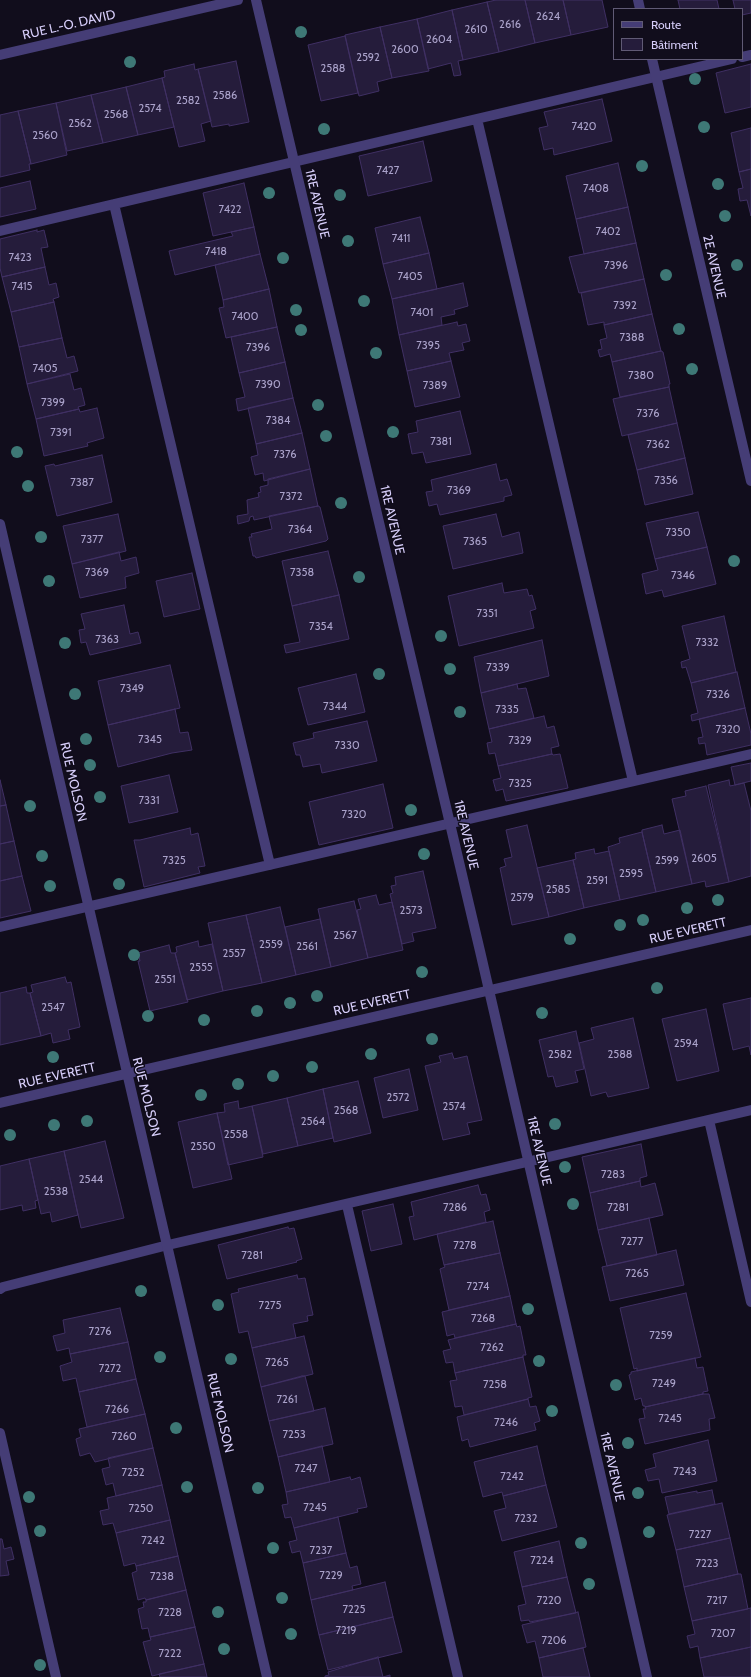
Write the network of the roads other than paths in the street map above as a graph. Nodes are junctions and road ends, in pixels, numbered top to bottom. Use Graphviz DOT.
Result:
graph roads {
  1 [pos="238,0"];
  2 [pos="256,0"];
  3 [pos="0,55"];
  4 [pos="652,60"];
  5 [pos="728,60"];
  6 [pos="656,76"];
  7 [pos="477,119"];
  8 [pos="294,162"];
  9 [pos="114,204"];
  10 [pos="0,230"];
  11 [pos="751,481"];
  12 [pos="0,524"];
  13 [pos="751,754"];
  14 [pos="633,781"];
  15 [pos="450,824"];
  16 [pos="270,865"];
  17 [pos="88,907"];
  18 [pos="0,927"];
  19 [pos="751,930"];
  20 [pos="489,990"];
  21 [pos="127,1074"];
  22 [pos="0,1103"];
  23 [pos="751,1110"];
  24 [pos="708,1120"];
  25 [pos="528,1162"];
  26 [pos="347,1205"];
  27 [pos="168,1245"];
  28 [pos="0,1289"];
  29 [pos="751,1302"];
  30 [pos="0,1433"];
  31 [pos="56,1677"];
  32 [pos="267,1677"];
  33 [pos="458,1677"];
  34 [pos="647,1677"];
  1 -- 3 [label="street, RUE L.-O. DAVID"];
  2 -- 8 [label="street, 1RE AVENUE"];
  4 -- 6 [label="street, 2E AVENUE"];
  5 -- 6 [label="street"];
  6 -- 7 [label="street"];
  6 -- 11 [label="street, 2E AVENUE"];
  7 -- 8 [label="street"];
  7 -- 14 [label="street"];
  8 -- 9 [label="street"];
  8 -- 15 [label="street, 1RE AVENUE"];
  9 -- 10 [label="street"];
  9 -- 16 [label="street"];
  12 -- 17 [label="street, RUE MOLSON"];
  13 -- 14 [label="street"];
  14 -- 15 [label="street"];
  15 -- 16 [label="street"];
  15 -- 20 [label="street, 1RE AVENUE"];
  16 -- 17 [label="street"];
  17 -- 18 [label="street"];
  17 -- 21 [label="street, RUE MOLSON"];
  19 -- 20 [label="street, RUE EVERETT"];
  20 -- 21 [label="street, RUE EVERETT"];
  20 -- 25 [label="street, 1RE AVENUE"];
  21 -- 22 [label="street, RUE EVERETT"];
  21 -- 27 [label="street, RUE MOLSON"];
  23 -- 24 [label="street"];
  24 -- 25 [label="street"];
  24 -- 29 [label="street"];
  25 -- 26 [label="street"];
  25 -- 34 [label="street, 1RE AVENUE"];
  26 -- 27 [label="street"];
  26 -- 33 [label="street"];
  27 -- 28 [label="street"];
  27 -- 32 [label="street, RUE MOLSON"];
  30 -- 31 [label="street"];
}
